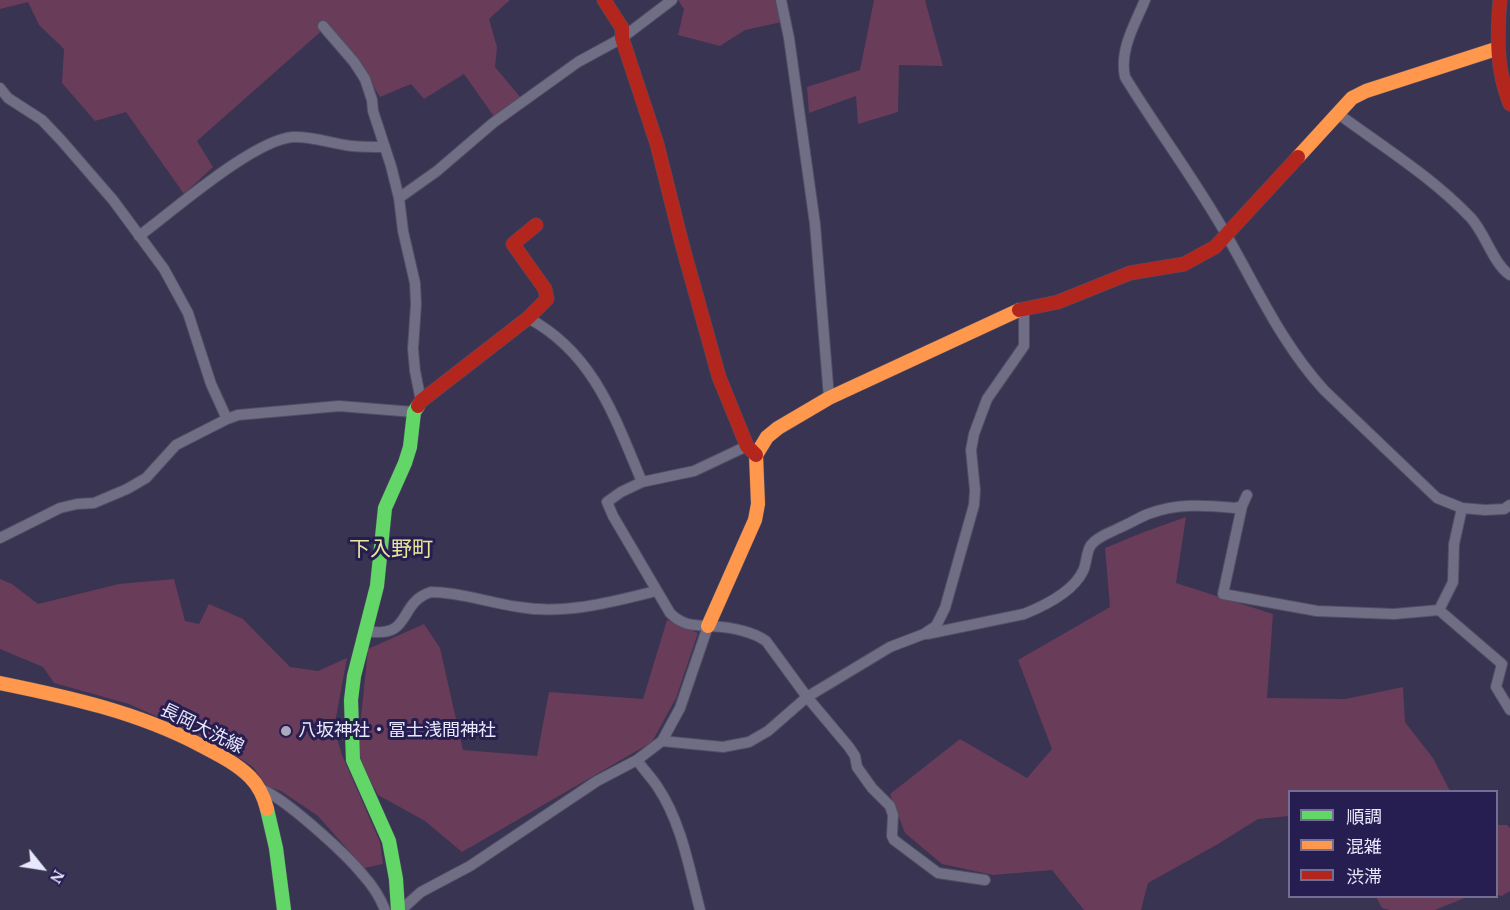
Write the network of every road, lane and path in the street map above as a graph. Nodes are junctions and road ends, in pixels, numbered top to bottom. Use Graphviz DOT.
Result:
graph roads {
  1 [pos="604,0"];
  2 [pos="672,0"];
  3 [pos="782,0"];
  4 [pos="1145,0"];
  5 [pos="1500,0"];
  6 [pos="323,26"];
  7 [pos="622,38"];
  8 [pos="1496,49"];
  9 [pos="0,88"];
  10 [pos="1509,101"];
  11 [pos="1337,112"];
  12 [pos="385,147"];
  13 [pos="399,198"];
  14 [pos="536,225"];
  15 [pos="1227,235"];
  16 [pos="139,237"];
  17 [pos="1510,275"];
  18 [pos="1023,308"];
  19 [pos="528,318"];
  20 [pos="829,398"];
  21 [pos="418,407"];
  22 [pos="227,419"];
  23 [pos="751,451"];
  24 [pos="642,482"];
  25 [pos="1247,495"];
  26 [pos="1510,505"];
  27 [pos="1242,506"];
  28 [pos="1462,508"];
  29 [pos="0,538"];
  30 [pos="657,591"];
  31 [pos="1438,610"];
  32 [pos="708,626"];
  33 [pos="367,631"];
  34 [pos="924,634"];
  35 [pos="1510,654"];
  36 [pos="1502,664"];
  37 [pos="0,683"];
  38 [pos="807,697"];
  39 [pos="1510,710"];
  40 [pos="662,741"];
  41 [pos="637,760"];
  42 [pos="260,789"];
  43 [pos="986,880"];
  44 [pos="284,910"];
  45 [pos="385,910"];
  46 [pos="400,910"];
  47 [pos="700,910"];
  1 -- 7 [label="street"];
  2 -- 7 [label="street"];
  3 -- 20 [label="street"];
  4 -- 15 [label="street"];
  5 -- 8 [label="street"];
  6 -- 12 [label="street"];
  7 -- 13 [label="street"];
  7 -- 23 [label="street"];
  8 -- 10 [label="street"];
  8 -- 11 [label="street"];
  9 -- 16 [label="street"];
  11 -- 15 [label="street"];
  11 -- 17 [label="street"];
  12 -- 13 [label="street"];
  12 -- 16 [label="street"];
  13 -- 21 [label="street"];
  14 -- 19 [label="street"];
  15 -- 18 [label="street"];
  15 -- 28 [label="street"];
  16 -- 22 [label="street"];
  18 -- 20 [label="street"];
  18 -- 34 [label="street"];
  19 -- 21 [label="street"];
  19 -- 24 [label="street"];
  20 -- 23 [label="street"];
  21 -- 22 [label="street"];
  21 -- 33 [label="street"];
  22 -- 29 [label="street"];
  23 -- 24 [label="street"];
  23 -- 32 [label="street"];
  24 -- 30 [label="street"];
  25 -- 27 [label="street"];
  26 -- 28 [label="street"];
  27 -- 31 [label="street"];
  27 -- 34 [label="street"];
  28 -- 31 [label="street"];
  30 -- 32 [label="street"];
  30 -- 33 [label="street"];
  31 -- 36 [label="street"];
  32 -- 38 [label="street"];
  32 -- 40 [label="street"];
  33 -- 46 [label="street"];
  34 -- 38 [label="street"];
  35 -- 36 [label="street"];
  36 -- 39 [label="street"];
  37 -- 42 [label="street, 長岡大洗線"];
  38 -- 40 [label="street"];
  38 -- 43 [label="street"];
  40 -- 41 [label="street"];
  41 -- 46 [label="street"];
  41 -- 47 [label="street"];
  42 -- 44 [label="street, 長岡大洗線"];
  42 -- 45 [label="street"];
}
